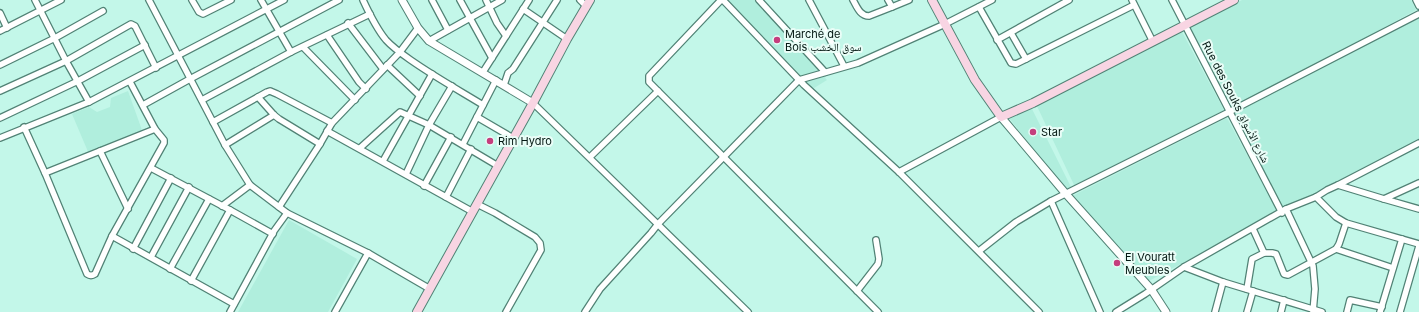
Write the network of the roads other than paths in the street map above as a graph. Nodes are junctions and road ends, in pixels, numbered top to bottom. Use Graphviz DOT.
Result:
graph roads {
  1 [pos="35,0"];
  2 [pos="61,0"];
  3 [pos="149,0"];
  4 [pos="192,0"];
  5 [pos="231,0"];
  6 [pos="261,0"];
  7 [pos="284,0"];
  8 [pos="339,0"];
  9 [pos="363,0"];
  10 [pos="402,0"];
  11 [pos="432,0"];
  12 [pos="460,0"];
  13 [pos="486,0"];
  14 [pos="502,0"];
  15 [pos="529,0"];
  16 [pos="558,0"];
  17 [pos="722,0"];
  18 [pos="759,0"];
  19 [pos="809,0"];
  20 [pos="853,0"];
  21 [pos="888,0"];
  22 [pos="909,0"];
  23 [pos="932,0"];
  24 [pos="992,0"];
  25 [pos="1069,0"];
  26 [pos="1172,0"];
  27 [pos="1234,0"];
  28 [pos="1416,0"];
  29 [pos="586,2"];
  30 [pos="1133,2"];
  31 [pos="979,6"];
  32 [pos="1419,6"];
  33 [pos="892,7"];
  34 [pos="490,8"];
  35 [pos="523,9"];
  36 [pos="266,10"];
  37 [pos="41,11"];
  38 [pos="103,11"];
  39 [pos="0,13"];
  40 [pos="370,14"];
  41 [pos="1419,14"];
  42 [pos="469,18"];
  43 [pos="348,23"];
  44 [pos="543,24"];
  45 [pos="945,24"];
  46 [pos="1185,25"];
  47 [pos="7,28"];
  48 [pos="418,28"];
  49 [pos="448,30"];
  50 [pos="0,31"];
  51 [pos="279,31"];
  52 [pos="1011,33"];
  53 [pos="328,35"];
  54 [pos="506,36"];
  55 [pos="55,38"];
  56 [pos="567,39"];
  57 [pos="997,40"];
  58 [pos="429,41"];
  59 [pos="1153,42"];
  60 [pos="145,45"];
  61 [pos="303,47"];
  62 [pos="291,52"];
  63 [pos="400,52"];
  64 [pos="178,56"];
  65 [pos="492,58"];
  66 [pos="1026,59"];
  67 [pos="66,61"];
  68 [pos="0,65"];
  69 [pos="844,66"];
  70 [pos="385,67"];
  71 [pos="156,68"];
  72 [pos="483,72"];
  73 [pos="825,72"];
  74 [pos="432,74"];
  75 [pos="190,79"];
  76 [pos="496,80"];
  77 [pos="799,80"];
  78 [pos="78,82"];
  79 [pos="130,82"];
  80 [pos="504,85"];
  81 [pos="452,86"];
  82 [pos="366,89"];
  83 [pos="0,91"];
  84 [pos="658,91"];
  85 [pos="420,96"];
  86 [pos="258,97"];
  87 [pos="202,100"];
  88 [pos="355,100"];
  89 [pos="89,102"];
  90 [pos="533,103"];
  91 [pos="143,105"];
  92 [pos="483,105"];
  93 [pos="1229,112"];
  94 [pos="274,115"];
  95 [pos="409,115"];
  96 [pos="477,117"];
  97 [pos="1001,117"];
  98 [pos="0,118"];
  99 [pos="213,122"];
  100 [pos="332,123"];
  101 [pos="429,125"];
  102 [pos="24,127"];
  103 [pos="155,129"];
  104 [pos="327,131"];
  105 [pos="451,137"];
  106 [pos="0,138"];
  107 [pos="513,138"];
  108 [pos="1419,143"];
  109 [pos="320,144"];
  110 [pos="463,144"];
  111 [pos="226,145"];
  112 [pos="360,148"];
  113 [pos="471,149"];
  114 [pos="100,151"];
  115 [pos="723,156"];
  116 [pos="590,157"];
  117 [pos="383,161"];
  118 [pos="498,166"];
  119 [pos="151,168"];
  120 [pos="899,172"];
  121 [pos="45,173"];
  122 [pos="406,174"];
  123 [pos="171,178"];
  124 [pos="1419,183"];
  125 [pos="250,185"];
  126 [pos="424,186"];
  127 [pos="1338,186"];
  128 [pos="189,187"];
  129 [pos="1066,194"];
  130 [pos="446,197"];
  131 [pos="1316,197"];
  132 [pos="209,198"];
  133 [pos="1384,199"];
  134 [pos="1051,201"];
  135 [pos="222,206"];
  136 [pos="279,207"];
  137 [pos="475,208"];
  138 [pos="128,209"];
  139 [pos="1419,209"];
  140 [pos="230,210"];
  141 [pos="1284,211"];
  142 [pos="287,213"];
  143 [pos="1346,223"];
  144 [pos="658,224"];
  145 [pos="1252,229"];
  146 [pos="272,234"];
  147 [pos="112,236"];
  148 [pos="1402,239"];
  149 [pos="876,240"];
  150 [pos="1419,245"];
  151 [pos="1336,248"];
  152 [pos="133,249"];
  153 [pos="978,251"];
  154 [pos="368,253"];
  155 [pos="1264,253"];
  156 [pos="151,257"];
  157 [pos="1312,262"];
  158 [pos="1184,267"];
  159 [pos="1393,268"];
  160 [pos="170,269"];
  161 [pos="191,281"];
  162 [pos="1223,282"];
  163 [pos="430,289"];
  164 [pos="1151,289"];
  165 [pos="1250,290"];
  166 [pos="857,291"];
  167 [pos="1284,300"];
  168 [pos="234,304"];
  169 [pos="1381,309"];
  170 [pos="1313,311"];
  171 [pos="230,312"];
  172 [pos="335,312"];
  173 [pos="417,312"];
  174 [pos="506,312"];
  175 [pos="584,312"];
  176 [pos="748,312"];
  177 [pos="878,312"];
  178 [pos="1039,312"];
  179 [pos="1100,312"];
  180 [pos="1116,312"];
  181 [pos="1166,312"];
  182 [pos="1215,312"];
  183 [pos="1247,312"];
  184 [pos="1280,312"];
  185 [pos="1322,312"];
  186 [pos="1347,312"];
  187 [pos="1400,312"];
  1 -- 37 [label="street"];
  2 -- 37 [label="street"];
  3 -- 64 [label="street"];
  4 -- 5 [label="street"];
  6 -- 36 [label="street"];
  7 -- 36 [label="street"];
  8 -- 51 [label="street"];
  9 -- 40 [label="street"];
  10 -- 48 [label="street"];
  11 -- 49 [label="street"];
  12 -- 42 [label="street"];
  13 -- 34 [label="street"];
  14 -- 34 [label="street"];
  15 -- 35 [label="street"];
  16 -- 44 [label="street"];
  17 -- 77 [label="street"];
  17 -- 84 [label="street"];
  18 -- 73 [label="street"];
  19 -- 69 [label="street"];
  20 -- 33 [label="street"];
  21 -- 33 [label="street"];
  22 -- 33 [label="street"];
  23 -- 45 [label="main road"];
  24 -- 31 [label="street"];
  25 -- 52 [label="street"];
  26 -- 46 [label="street, Rue des Souks شارع الأسواق"];
  27 -- 46 [label="main road"];
  28 -- 32 [label="street"];
  29 -- 56 [label="main road"];
  30 -- 59 [label="street"];
  30 -- 66 [label="street"];
  31 -- 45 [label="street"];
  31 -- 57 [label="street"];
  34 -- 42 [label="street"];
  34 -- 54 [label="street"];
  35 -- 44 [label="street"];
  35 -- 54 [label="street"];
  36 -- 51 [label="street"];
  36 -- 64 [label="street"];
  37 -- 47 [label="street"];
  37 -- 55 [label="street"];
  38 -- 55 [label="street"];
  39 -- 47 [label="street"];
  40 -- 43 [label="street"];
  40 -- 63 [label="street"];
  41 -- 93 [label="street"];
  42 -- 49 [label="street"];
  42 -- 65 [label="street"];
  43 -- 53 [label="street"];
  43 -- 70 [label="street"];
  44 -- 56 [label="street"];
  44 -- 80 [label="street"];
  45 -- 69 [label="street"];
  45 -- 97 [label="main road"];
  46 -- 59 [label="main road"];
  46 -- 93 [label="street, Rue des Souks شارع الأسواق"];
  47 -- 50 [label="street"];
  48 -- 58 [label="street"];
  48 -- 63 [label="street"];
  49 -- 58 [label="street"];
  51 -- 62 [label="street"];
  51 -- 75 [label="street"];
  52 -- 57 [label="street"];
  52 -- 66 [label="street"];
  53 -- 61 [label="street"];
  53 -- 82 [label="street"];
  54 -- 65 [label="street"];
  55 -- 67 [label="street"];
  55 -- 68 [label="street"];
  56 -- 90 [label="main road"];
  57 -- 66 [label="street"];
  58 -- 72 [label="street"];
  59 -- 97 [label="main road"];
  60 -- 67 [label="street"];
  60 -- 71 [label="street"];
  60 -- 78 [label="street"];
  61 -- 62 [label="street"];
  61 -- 88 [label="street"];
  62 -- 87 [label="street"];
  63 -- 70 [label="street"];
  63 -- 74 [label="street"];
  64 -- 71 [label="street"];
  64 -- 75 [label="street"];
  65 -- 72 [label="street"];
  67 -- 78 [label="street"];
  67 -- 83 [label="street"];
  69 -- 73 [label="street"];
  70 -- 82 [label="street"];
  70 -- 85 [label="street"];
  71 -- 79 [label="street"];
  72 -- 76 [label="street"];
  73 -- 77 [label="street"];
  74 -- 81 [label="street"];
  74 -- 85 [label="street"];
  75 -- 87 [label="street"];
  75 -- 91 [label="street"];
  76 -- 80 [label="street"];
  76 -- 92 [label="street"];
  77 -- 115 [label="street"];
  77 -- 120 [label="street"];
  78 -- 89 [label="street"];
  78 -- 98 [label="street"];
  79 -- 89 [label="street"];
  79 -- 91 [label="street"];
  80 -- 90 [label="street"];
  81 -- 92 [label="street"];
  81 -- 101 [label="street"];
  82 -- 88 [label="street"];
  84 -- 115 [label="street"];
  84 -- 116 [label="street"];
  85 -- 95 [label="street"];
  86 -- 94 [label="street"];
  86 -- 99 [label="street"];
  86 -- 100 [label="street"];
  87 -- 99 [label="street"];
  88 -- 100 [label="street"];
  89 -- 102 [label="street"];
  90 -- 107 [label="main road"];
  90 -- 116 [label="street"];
  91 -- 103 [label="street"];
  92 -- 96 [label="street"];
  93 -- 129 [label="street"];
  93 -- 141 [label="street, Rue des Souks شارع الأسواق"];
  94 -- 109 [label="street"];
  94 -- 111 [label="street"];
  95 -- 101 [label="street"];
  95 -- 112 [label="street"];
  95 -- 117 [label="street"];
  96 -- 107 [label="street"];
  96 -- 110 [label="street"];
  97 -- 120 [label="street"];
  97 -- 129 [label="street"];
  99 -- 111 [label="street"];
  100 -- 104 [label="street"];
  101 -- 105 [label="street"];
  101 -- 122 [label="street"];
  102 -- 106 [label="street"];
  102 -- 121 [label="street"];
  103 -- 114 [label="street"];
  103 -- 119 [label="street"];
  104 -- 109 [label="street"];
  104 -- 112 [label="street"];
  105 -- 110 [label="street"];
  105 -- 126 [label="street"];
  107 -- 118 [label="main road"];
  108 -- 127 [label="street"];
  109 -- 136 [label="street"];
  110 -- 113 [label="street"];
  111 -- 125 [label="street"];
  112 -- 117 [label="street"];
  113 -- 118 [label="street"];
  113 -- 130 [label="street"];
  114 -- 121 [label="street"];
  114 -- 138 [label="street"];
  115 -- 144 [label="street"];
  115 -- 166 [label="street"];
  116 -- 144 [label="street"];
  117 -- 122 [label="street"];
  118 -- 137 [label="main road"];
  119 -- 123 [label="street"];
  119 -- 138 [label="street"];
  120 -- 153 [label="street"];
  121 -- 147 [label="street"];
  122 -- 126 [label="street"];
  123 -- 128 [label="street"];
  123 -- 152 [label="street"];
  124 -- 133 [label="street"];
  125 -- 135 [label="street"];
  125 -- 136 [label="street"];
  126 -- 130 [label="street"];
  127 -- 131 [label="street"];
  127 -- 133 [label="street"];
  128 -- 132 [label="street"];
  128 -- 156 [label="street"];
  129 -- 134 [label="street"];
  129 -- 164 [label="street"];
  130 -- 137 [label="street"];
  131 -- 141 [label="street"];
  131 -- 143 [label="street"];
  132 -- 135 [label="street"];
  132 -- 160 [label="street"];
  133 -- 139 [label="street"];
  134 -- 153 [label="street"];
  134 -- 179 [label="street"];
  135 -- 140 [label="street"];
  136 -- 142 [label="street"];
  137 -- 163 [label="main road"];
  137 -- 174 [label="street"];
  138 -- 147 [label="street"];
  140 -- 146 [label="street"];
  140 -- 161 [label="street"];
  141 -- 145 [label="street"];
  141 -- 157 [label="street, Rue des Souks شارع الأسواق"];
  142 -- 146 [label="street"];
  142 -- 154 [label="street"];
  143 -- 148 [label="street"];
  143 -- 151 [label="street"];
  144 -- 175 [label="street"];
  144 -- 176 [label="street"];
  145 -- 155 [label="street"];
  145 -- 158 [label="street"];
  146 -- 168 [label="street"];
  147 -- 152 [label="street"];
  148 -- 150 [label="street"];
  148 -- 159 [label="street"];
  149 -- 166 [label="street"];
  150 -- 187 [label="street"];
  151 -- 157 [label="street"];
  151 -- 159 [label="street"];
  152 -- 156 [label="street"];
  153 -- 178 [label="street"];
  154 -- 163 [label="street"];
  154 -- 172 [label="street"];
  155 -- 157 [label="street"];
  155 -- 165 [label="street"];
  156 -- 160 [label="street"];
  157 -- 170 [label="street, Rue des Souks شارع الأسواق"];
  158 -- 162 [label="street"];
  158 -- 164 [label="street"];
  159 -- 169 [label="street"];
  160 -- 161 [label="street"];
  161 -- 168 [label="street"];
  162 -- 165 [label="street"];
  162 -- 182 [label="street"];
  163 -- 173 [label="main road"];
  164 -- 180 [label="street"];
  164 -- 181 [label="street"];
  165 -- 167 [label="street"];
  165 -- 183 [label="street"];
  166 -- 177 [label="street"];
  167 -- 170 [label="street"];
  167 -- 184 [label="street"];
  168 -- 171 [label="street"];
  169 -- 186 [label="street"];
  170 -- 185 [label="street"];
}
